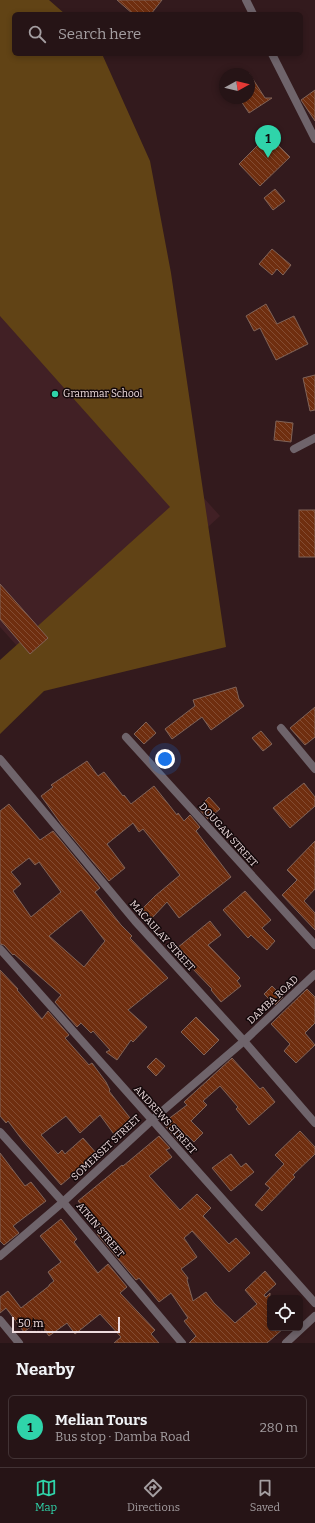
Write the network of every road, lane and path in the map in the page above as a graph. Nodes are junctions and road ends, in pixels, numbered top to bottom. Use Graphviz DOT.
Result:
graph roads {
  1 [pos="246,0"];
  2 [pos="252,12"];
  3 [pos="273,56"];
  4 [pos="315,139"];
  5 [pos="315,438"];
  6 [pos="294,450"];
  7 [pos="281,728"];
  8 [pos="126,737"];
  9 [pos="0,759"];
  10 [pos="315,769"];
  11 [pos="315,945"];
  12 [pos="0,950"];
  13 [pos="315,974"];
  14 [pos="244,1041"];
  15 [pos="152,1120"];
  16 [pos="315,1122"];
  17 [pos="0,1132"];
  18 [pos="62,1202"];
  19 [pos="0,1256"];
  20 [pos="315,1303"];
  21 [pos="315,1316"];
  22 [pos="0,1320"];
  23 [pos="19,1343"];
  24 [pos="182,1343"];
  25 [pos="286,1343"];
  1 -- 2 [label="street"];
  3 -- 4 [label="street"];
  5 -- 6 [label="street"];
  7 -- 10 [label="street"];
  8 -- 11 [label="street, DOUGAN STREET"];
  9 -- 14 [label="street, MACAULAY STREET"];
  12 -- 15 [label="street, ANDREWS STREET"];
  13 -- 14 [label="street, DAMBA ROAD"];
  14 -- 15 [label="street, SOMERSET STREET"];
  14 -- 16 [label="street, MACAULAY STREET"];
  15 -- 18 [label="street, SOMERSET STREET"];
  15 -- 20 [label="street, ANDREWS STREET"];
  17 -- 18 [label="street, ATKIN STREET"];
  18 -- 19 [label="street, SOMERSET STREET"];
  18 -- 24 [label="street, ATKIN STREET"];
  21 -- 25 [label="street"];
  22 -- 23 [label="street"];
}
